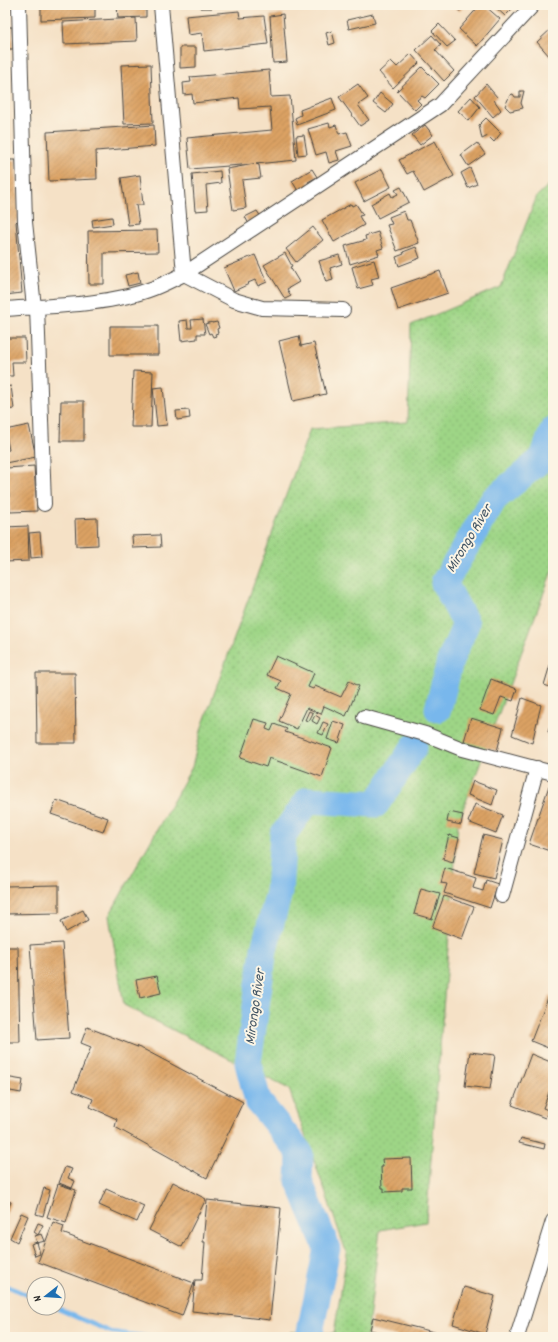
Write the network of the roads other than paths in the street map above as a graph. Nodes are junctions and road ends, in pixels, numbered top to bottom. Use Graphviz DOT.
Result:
graph roads {
  1 [pos="19,5"];
  2 [pos="161,5"];
  3 [pos="534,5"];
  4 [pos="184,274"];
  5 [pos="36,307"];
  6 [pos="5,309"];
  7 [pos="343,310"];
  8 [pos="44,504"];
  9 [pos="364,717"];
  10 [pos="537,768"];
  11 [pos="553,773"];
  12 [pos="502,896"];
  13 [pos="553,1221"];
  14 [pos="517,1337"];
  1 -- 5 [label="street"];
  2 -- 4 [label="street"];
  3 -- 4 [label="street"];
  4 -- 5 [label="street"];
  4 -- 7 [label="street"];
  5 -- 6 [label="street"];
  5 -- 8 [label="street"];
  9 -- 10 [label="street"];
  10 -- 11 [label="street"];
  10 -- 12 [label="street"];
  13 -- 14 [label="street"];
}
